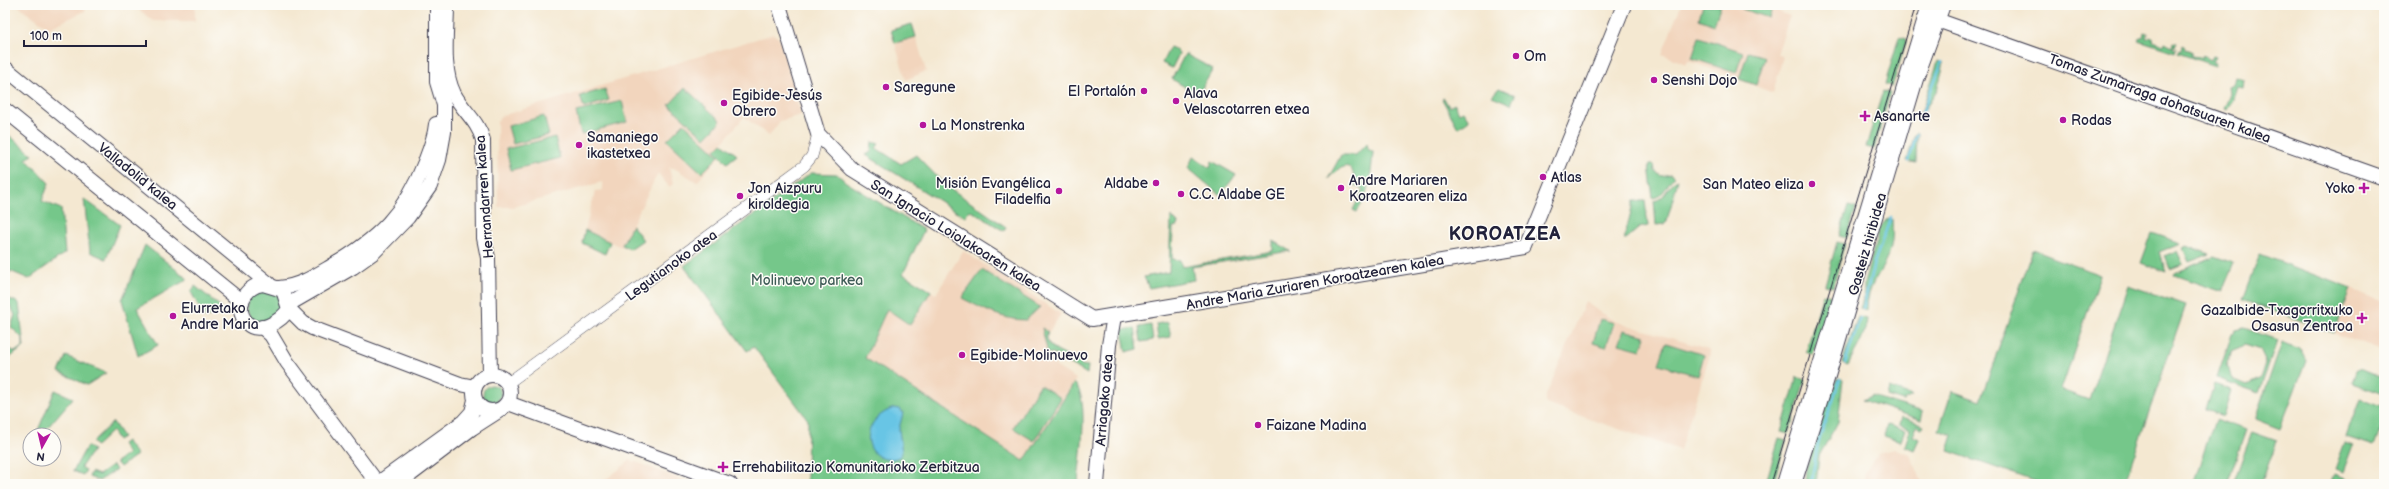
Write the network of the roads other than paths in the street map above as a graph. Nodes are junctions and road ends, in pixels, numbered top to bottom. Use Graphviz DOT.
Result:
graph roads {
  1 [pos="437,5"];
  2 [pos="447,5"];
  3 [pos="779,5"];
  4 [pos="1624,5"];
  5 [pos="1928,5"];
  6 [pos="1943,5"];
  7 [pos="1937,20"];
  8 [pos="447,66"];
  9 [pos="5,68"];
  10 [pos="439,93"];
  11 [pos="5,110"];
  12 [pos="818,134"];
  13 [pos="2384,178"];
  14 [pos="274,286"];
  15 [pos="242,302"];
  16 [pos="289,306"];
  17 [pos="1109,317"];
  18 [pos="262,326"];
  19 [pos="490,375"];
  20 [pos="508,383"];
  21 [pos="475,393"];
  22 [pos="504,407"];
  23 [pos="378,484"];
  24 [pos="398,484"];
  25 [pos="730,484"];
  26 [pos="1087,484"];
  27 [pos="1097,484"];
  28 [pos="1784,484"];
  29 [pos="1794,484"];
  1 -- 10 [label="main road"];
  2 -- 8 [label="main road, Herrandarren kalea"];
  3 -- 12 [label="main road"];
  4 -- 17 [label="main road, Andre Maria Zuriaren Koroatzearen kalea"];
  5 -- 28 [label="main road, Gasteiz hiribidea"];
  6 -- 7 [label="main road, Gasteiz hiribidea"];
  7 -- 13 [label="main road, Tomas Zumarraga dohatsuaren kalea"];
  7 -- 29 [label="main road, Gasteiz hiribidea"];
  8 -- 10 [label="main road"];
  8 -- 19 [label="main road, Herrandarren kalea"];
  9 -- 14 [label="main road, Valladolid kalea"];
  10 -- 14 [label="main road"];
  10 -- 16 [label="main road"];
  11 -- 15 [label="main road"];
  12 -- 17 [label="main road, San Ignacio Loiolakoaren kalea"];
  12 -- 20 [label="street, Legutianoko atea"];
  14 -- 15 [label="main road"];
  14 -- 16 [label="main road"];
  15 -- 18 [label="main road"];
  16 -- 18 [label="main road"];
  16 -- 21 [label="main road"];
  17 -- 26 [label="main road, Arriagako atea"];
  17 -- 27 [label="main road, Arriagako atea"];
  18 -- 23 [label="main road"];
  19 -- 20 [label="main road"];
  19 -- 21 [label="main road"];
  20 -- 22 [label="main road"];
  21 -- 22 [label="main road"];
  21 -- 23 [label="main road"];
  22 -- 24 [label="main road"];
  22 -- 25 [label="main road"];
}
